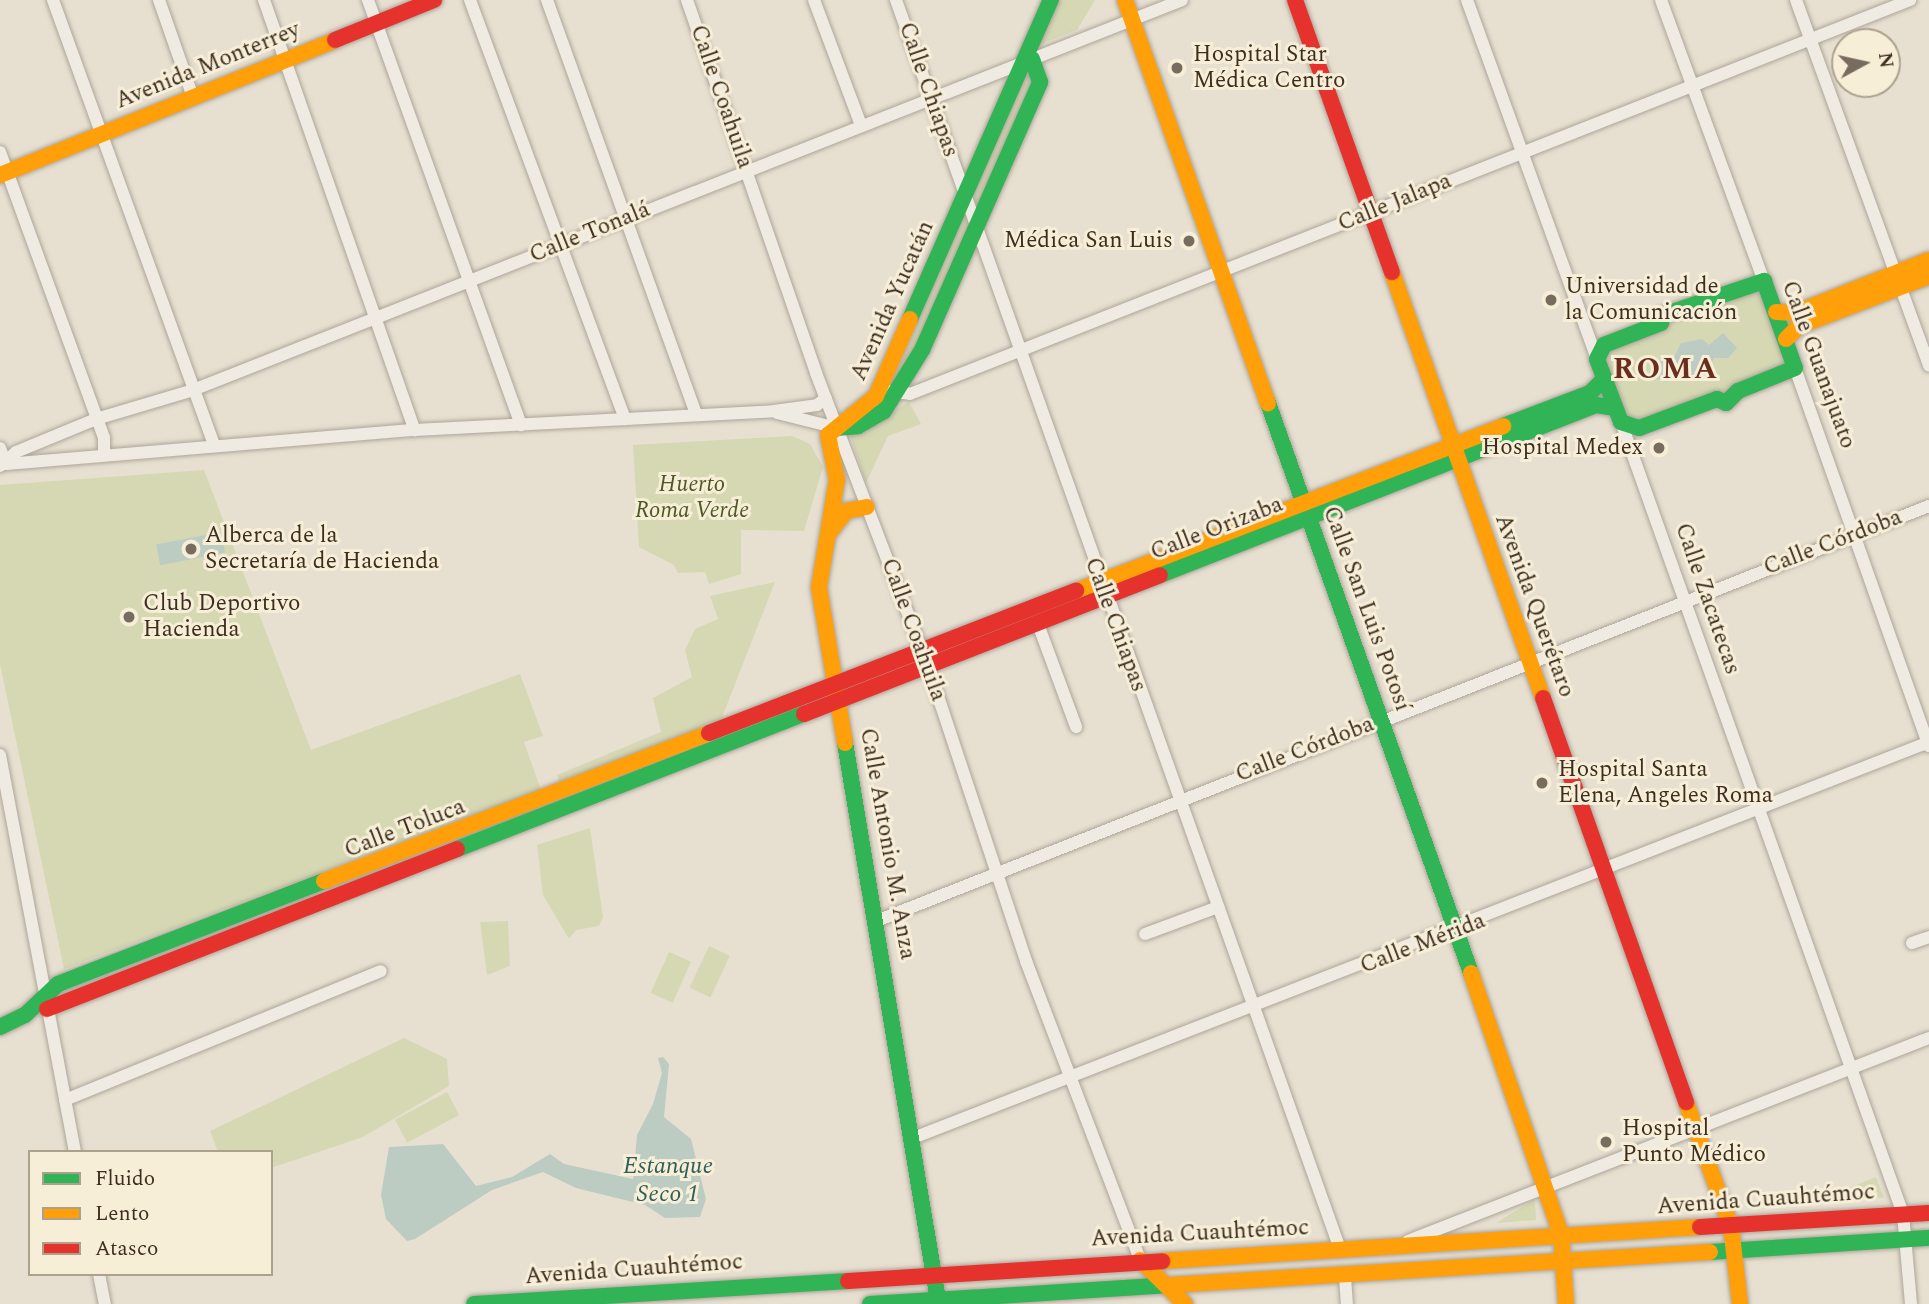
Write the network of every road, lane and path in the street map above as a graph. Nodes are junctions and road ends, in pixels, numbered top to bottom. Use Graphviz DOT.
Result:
graph roads {
  1 [pos="53,0"];
  2 [pos="159,0"];
  3 [pos="264,0"];
  4 [pos="368,0"];
  5 [pos="434,0"];
  6 [pos="470,0"];
  7 [pos="547,0"];
  8 [pos="687,0"];
  9 [pos="814,0"];
  10 [pos="896,0"];
  11 [pos="1051,0"];
  12 [pos="1125,0"];
  13 [pos="1182,0"];
  14 [pos="1295,0"];
  15 [pos="1467,0"];
  16 [pos="1661,0"];
  17 [pos="1796,0"];
  18 [pos="1910,0"];
  19 [pos="1132,20"];
  20 [pos="377,23"];
  21 [pos="1810,40"];
  22 [pos="285,60"];
  23 [pos="1027,61"];
  24 [pos="1692,86"];
  25 [pos="193,97"];
  26 [pos="931,98"];
  27 [pos="861,125"];
  28 [pos="102,132"];
  29 [pos="0,152"];
  30 [pos="1522,153"];
  31 [pos="747,170"];
  32 [pos="4,173"];
  33 [pos="965,195"];
  34 [pos="1370,213"];
  35 [pos="628,218"];
  36 [pos="974,220"];
  37 [pos="562,244"];
  38 [pos="1929,260"];
  39 [pos="1222,271"];
  40 [pos="1929,276"];
  41 [pos="1764,281"];
  42 [pos="1898,281"];
  43 [pos="471,282"];
  44 [pos="1776,312"];
  45 [pos="375,319"];
  46 [pos="1786,339"];
  47 [pos="1018,351"];
  48 [pos="1597,359"];
  49 [pos="1929,366"];
  50 [pos="1795,368"];
  51 [pos="1604,379"];
  52 [pos="880,389"];
  53 [pos="193,390"];
  54 [pos="897,395"];
  55 [pos="826,398"];
  56 [pos="774,411"];
  57 [pos="696,413"];
  58 [pos="1618,415"];
  59 [pos="96,419"];
  60 [pos="625,419"];
  61 [pos="521,425"];
  62 [pos="837,428"];
  63 [pos="415,430"];
  64 [pos="214,443"];
  65 [pos="1452,445"];
  66 [pos="0,448"];
  67 [pos="104,454"];
  68 [pos="1458,461"];
  69 [pos="3,465"];
  70 [pos="1929,506"];
  71 [pos="867,507"];
  72 [pos="1307,510"];
  73 [pos="1854,536"];
  74 [pos="824,539"];
  75 [pos="1103,591"];
  76 [pos="1683,600"];
  77 [pos="1038,624"];
  78 [pos="925,659"];
  79 [pos="1531,662"];
  80 [pos="837,695"];
  81 [pos="1381,720"];
  82 [pos="1076,727"];
  83 [pos="1929,744"];
  84 [pos="0,755"];
  85 [pos="1176,799"];
  86 [pos="1759,812"];
  87 [pos="995,871"];
  88 [pos="1605,872"];
  89 [pos="1219,907"];
  90 [pos="879,920"];
  91 [pos="1456,931"];
  92 [pos="1145,934"];
  93 [pos="1929,937"];
  94 [pos="1912,943"];
  95 [pos="381,971"];
  96 [pos="46,1004"];
  97 [pos="1257,1009"];
  98 [pos="0,1027"];
  99 [pos="1929,1038"];
  100 [pos="1851,1069"];
  101 [pos="1070,1079"];
  102 [pos="65,1100"];
  103 [pos="1697,1130"];
  104 [pos="913,1138"];
  105 [pos="75,1150"];
  106 [pos="1547,1186"];
  107 [pos="1929,1213"];
  108 [pos="1903,1214"];
  109 [pos="1731,1227"];
  110 [pos="1561,1234"];
  111 [pos="1929,1238"];
  112 [pos="1907,1239"];
  113 [pos="1403,1243"];
  114 [pos="1340,1249"];
  115 [pos="1737,1251"];
  116 [pos="1140,1260"];
  117 [pos="1563,1263"];
  118 [pos="934,1274"];
  119 [pos="99,1276"];
  120 [pos="1345,1277"];
  121 [pos="1171,1285"];
  122 [pos="938,1302"];
  123 [pos="105,1304"];
  124 [pos="474,1304"];
  125 [pos="870,1304"];
  126 [pos="1185,1304"];
  127 [pos="1347,1304"];
  128 [pos="1566,1304"];
  129 [pos="1740,1304"];
  130 [pos="1911,1304"];
  1 -- 28 [label="street"];
  2 -- 25 [label="street"];
  3 -- 22 [label="street"];
  4 -- 20 [label="street"];
  5 -- 20 [label="main road, Avenida Monterrey"];
  6 -- 37 [label="street"];
  7 -- 35 [label="street"];
  8 -- 31 [label="street, Calle Coahuila"];
  9 -- 27 [label="street"];
  10 -- 26 [label="street, Calle Chiapas"];
  11 -- 23 [label="main road, Avenida Yucatán"];
  12 -- 19 [label="main road, Calle San Luis Potosí"];
  13 -- 19 [label="street, Calle Tonalá"];
  14 -- 34 [label="main road, Avenida Querétaro"];
  15 -- 30 [label="street, Calle Zacatecas"];
  16 -- 24 [label="street, Calle Guanajuato"];
  17 -- 21 [label="street"];
  18 -- 21 [label="street, Calle Jalapa"];
  19 -- 23 [label="street, Calle Tonalá"];
  19 -- 39 [label="main road, Calle San Luis Potosí"];
  20 -- 22 [label="main road, Avenida Monterrey"];
  20 -- 43 [label="street"];
  21 -- 24 [label="street, Calle Jalapa"];
  21 -- 42 [label="street"];
  22 -- 25 [label="main road, Avenida Monterrey"];
  22 -- 45 [label="street"];
  23 -- 26 [label="street, Calle Tonalá"];
  23 -- 33 [label="main road, Avenida Yucatán"];
  23 -- 36 [label="main road, Avenida Yucatán"];
  24 -- 30 [label="street, Calle Jalapa"];
  24 -- 41 [label="street, Calle Guanajuato"];
  25 -- 28 [label="main road, Avenida Monterrey"];
  26 -- 27 [label="street, Calle Tonalá"];
  26 -- 33 [label="street, Calle Chiapas"];
  27 -- 31 [label="street, Calle Tonalá"];
  28 -- 32 [label="main road, Avenida Monterrey"];
  28 -- 53 [label="street"];
  29 -- 32 [label="street"];
  30 -- 34 [label="street, Calle Jalapa"];
  30 -- 48 [label="street, Calle Zacatecas"];
  31 -- 35 [label="street, Calle Tonalá"];
  31 -- 55 [label="street, Calle Coahuila"];
  32 -- 59 [label="street"];
  33 -- 36 [label="street, Calle Chiapas"];
  33 -- 52 [label="main road, Avenida Yucatán"];
  34 -- 39 [label="street, Calle Jalapa"];
  34 -- 65 [label="main road, Avenida Querétaro"];
  35 -- 37 [label="street, Calle Tonalá"];
  35 -- 57 [label="street"];
  36 -- 47 [label="street, Calle Chiapas"];
  36 -- 54 [label="main road, Avenida Yucatán"];
  37 -- 43 [label="street, Calle Tonalá"];
  37 -- 60 [label="street"];
  38 -- 42 [label="main road"];
  39 -- 47 [label="street, Calle Jalapa"];
  39 -- 72 [label="main road, Calle San Luis Potosí"];
  40 -- 42 [label="main road"];
  41 -- 44 [label="main road, Calle Guanajuato"];
  41 -- 48 [label="main road"];
  42 -- 44 [label="main road"];
  42 -- 46 [label="main road"];
  42 -- 49 [label="street"];
  43 -- 45 [label="street, Calle Tonalá"];
  43 -- 61 [label="street"];
  44 -- 46 [label="main road, Calle Guanajuato"];
  45 -- 53 [label="street, Calle Tonalá"];
  45 -- 63 [label="street"];
  46 -- 50 [label="main road, Calle Guanajuato"];
  47 -- 54 [label="street, Calle Jalapa"];
  47 -- 75 [label="street, Calle Chiapas"];
  48 -- 51 [label="main road, Calle Zacatecas"];
  50 -- 58 [label="main road, Calle Orizaba"];
  50 -- 73 [label="street, Calle Guanajuato"];
  51 -- 58 [label="main road, Calle Zacatecas"];
  51 -- 65 [label="main road, Calle Orizaba"];
  52 -- 54 [label="street"];
  52 -- 62 [label="main road, Avenida Yucatán"];
  53 -- 59 [label="street, Calle Tonalá"];
  53 -- 64 [label="street"];
  54 -- 62 [label="main road, Avenida Yucatán"];
  55 -- 56 [label="street"];
  55 -- 62 [label="street, Calle Coahuila"];
  56 -- 57 [label="street"];
  56 -- 62 [label="street"];
  57 -- 60 [label="street"];
  58 -- 68 [label="main road, Calle Orizaba"];
  58 -- 76 [label="street, Calle Zacatecas"];
  59 -- 67 [label="street"];
  59 -- 69 [label="street, Calle Tonalá"];
  60 -- 61 [label="street"];
  61 -- 63 [label="street"];
  62 -- 71 [label="street, Calle Coahuila"];
  62 -- 74 [label="main road, Calle Antonio M. Anza"];
  63 -- 64 [label="street"];
  64 -- 67 [label="street"];
  65 -- 68 [label="main road, Avenida Querétaro"];
  65 -- 72 [label="main road, Calle Orizaba"];
  66 -- 69 [label="street"];
  67 -- 69 [label="street"];
  68 -- 72 [label="main road, Calle Orizaba"];
  68 -- 79 [label="main road, Avenida Querétaro"];
  70 -- 73 [label="street, Calle Córdoba"];
  71 -- 74 [label="main road"];
  71 -- 78 [label="street, Calle Coahuila"];
  72 -- 75 [label="main road, Calle Orizaba"];
  72 -- 81 [label="main road, Calle San Luis Potosí"];
  73 -- 76 [label="street, Calle Córdoba"];
  73 -- 83 [label="street, Calle Guanajuato"];
  74 -- 80 [label="main road, Calle Antonio M. Anza"];
  75 -- 77 [label="main road, Calle Orizaba"];
  75 -- 78 [label="main road, Calle Orizaba"];
  75 -- 85 [label="street, Calle Chiapas"];
  76 -- 79 [label="street, Calle Córdoba"];
  76 -- 86 [label="street, Calle Zacatecas"];
  77 -- 78 [label="main road, Calle Orizaba"];
  77 -- 82 [label="street"];
  78 -- 80 [label="main road, Calle Orizaba"];
  78 -- 87 [label="street, Calle Coahuila"];
  79 -- 81 [label="street, Calle Córdoba"];
  79 -- 88 [label="main road, Avenida Querétaro"];
  80 -- 90 [label="main road, Calle Antonio M. Anza"];
  80 -- 96 [label="main road, Calle Toluca"];
  81 -- 85 [label="street, Calle Córdoba"];
  81 -- 91 [label="main road, Calle San Luis Potosí"];
  83 -- 86 [label="street, Calle Mérida"];
  84 -- 96 [label="street"];
  85 -- 87 [label="street, Calle Córdoba"];
  85 -- 89 [label="street, Calle Chiapas"];
  86 -- 88 [label="street, Calle Mérida"];
  86 -- 100 [label="street, Calle Zacatecas"];
  87 -- 90 [label="street, Calle Córdoba"];
  87 -- 101 [label="street, Calle Coahuila"];
  88 -- 91 [label="street, Calle Mérida"];
  88 -- 103 [label="main road, Avenida Querétaro"];
  89 -- 92 [label="street"];
  89 -- 97 [label="street, Calle Chiapas"];
  90 -- 104 [label="main road, Calle Antonio M. Anza"];
  91 -- 97 [label="street, Calle Mérida"];
  91 -- 106 [label="main road, Calle San Luis Potosí"];
  93 -- 94 [label="street"];
  95 -- 102 [label="street"];
  96 -- 98 [label="main road, Calle Toluca"];
  96 -- 102 [label="street"];
  97 -- 101 [label="street, Calle Mérida"];
  97 -- 114 [label="street, Calle Chiapas"];
  99 -- 100 [label="street"];
  100 -- 103 [label="street"];
  100 -- 108 [label="street, Calle Zacatecas"];
  101 -- 104 [label="street, Calle Mérida"];
  101 -- 116 [label="street, Calle Coahuila"];
  102 -- 105 [label="street"];
  103 -- 106 [label="street"];
  103 -- 109 [label="main road, Avenida Querétaro"];
  104 -- 118 [label="main road, Calle Antonio M. Anza"];
  106 -- 110 [label="main road, Calle San Luis Potosí"];
  106 -- 113 [label="street"];
  107 -- 108 [label="main road, Avenida Cuauhtémoc"];
  108 -- 109 [label="main road, Avenida Cuauhtémoc"];
  108 -- 112 [label="street, Calle Zacatecas"];
  109 -- 110 [label="main road, Avenida Cuauhtémoc"];
  109 -- 115 [label="main road, Avenida Querétaro"];
  110 -- 113 [label="main road, Avenida Cuauhtémoc"];
  110 -- 117 [label="main road, Calle San Luis Potosí"];
  111 -- 112 [label="main road"];
  112 -- 115 [label="main road"];
  112 -- 130 [label="street, Calle Zacatecas"];
  113 -- 114 [label="main road, Avenida Cuauhtémoc"];
  114 -- 116 [label="main road, Avenida Cuauhtémoc"];
  115 -- 117 [label="main road"];
  115 -- 129 [label="main road, Avenida Querétaro"];
  116 -- 118 [label="main road, Avenida Cuauhtémoc"];
  116 -- 121 [label="main road"];
  117 -- 120 [label="main road"];
  117 -- 128 [label="main road, Calle San Luis Potosí"];
  118 -- 122 [label="main road, Calle Antonio M. Anza"];
  118 -- 124 [label="main road, Avenida Cuauhtémoc"];
  119 -- 123 [label="street"];
  120 -- 121 [label="main road"];
  120 -- 127 [label="street"];
  121 -- 122 [label="main road"];
  121 -- 126 [label="main road"];
  122 -- 125 [label="main road"];
}
